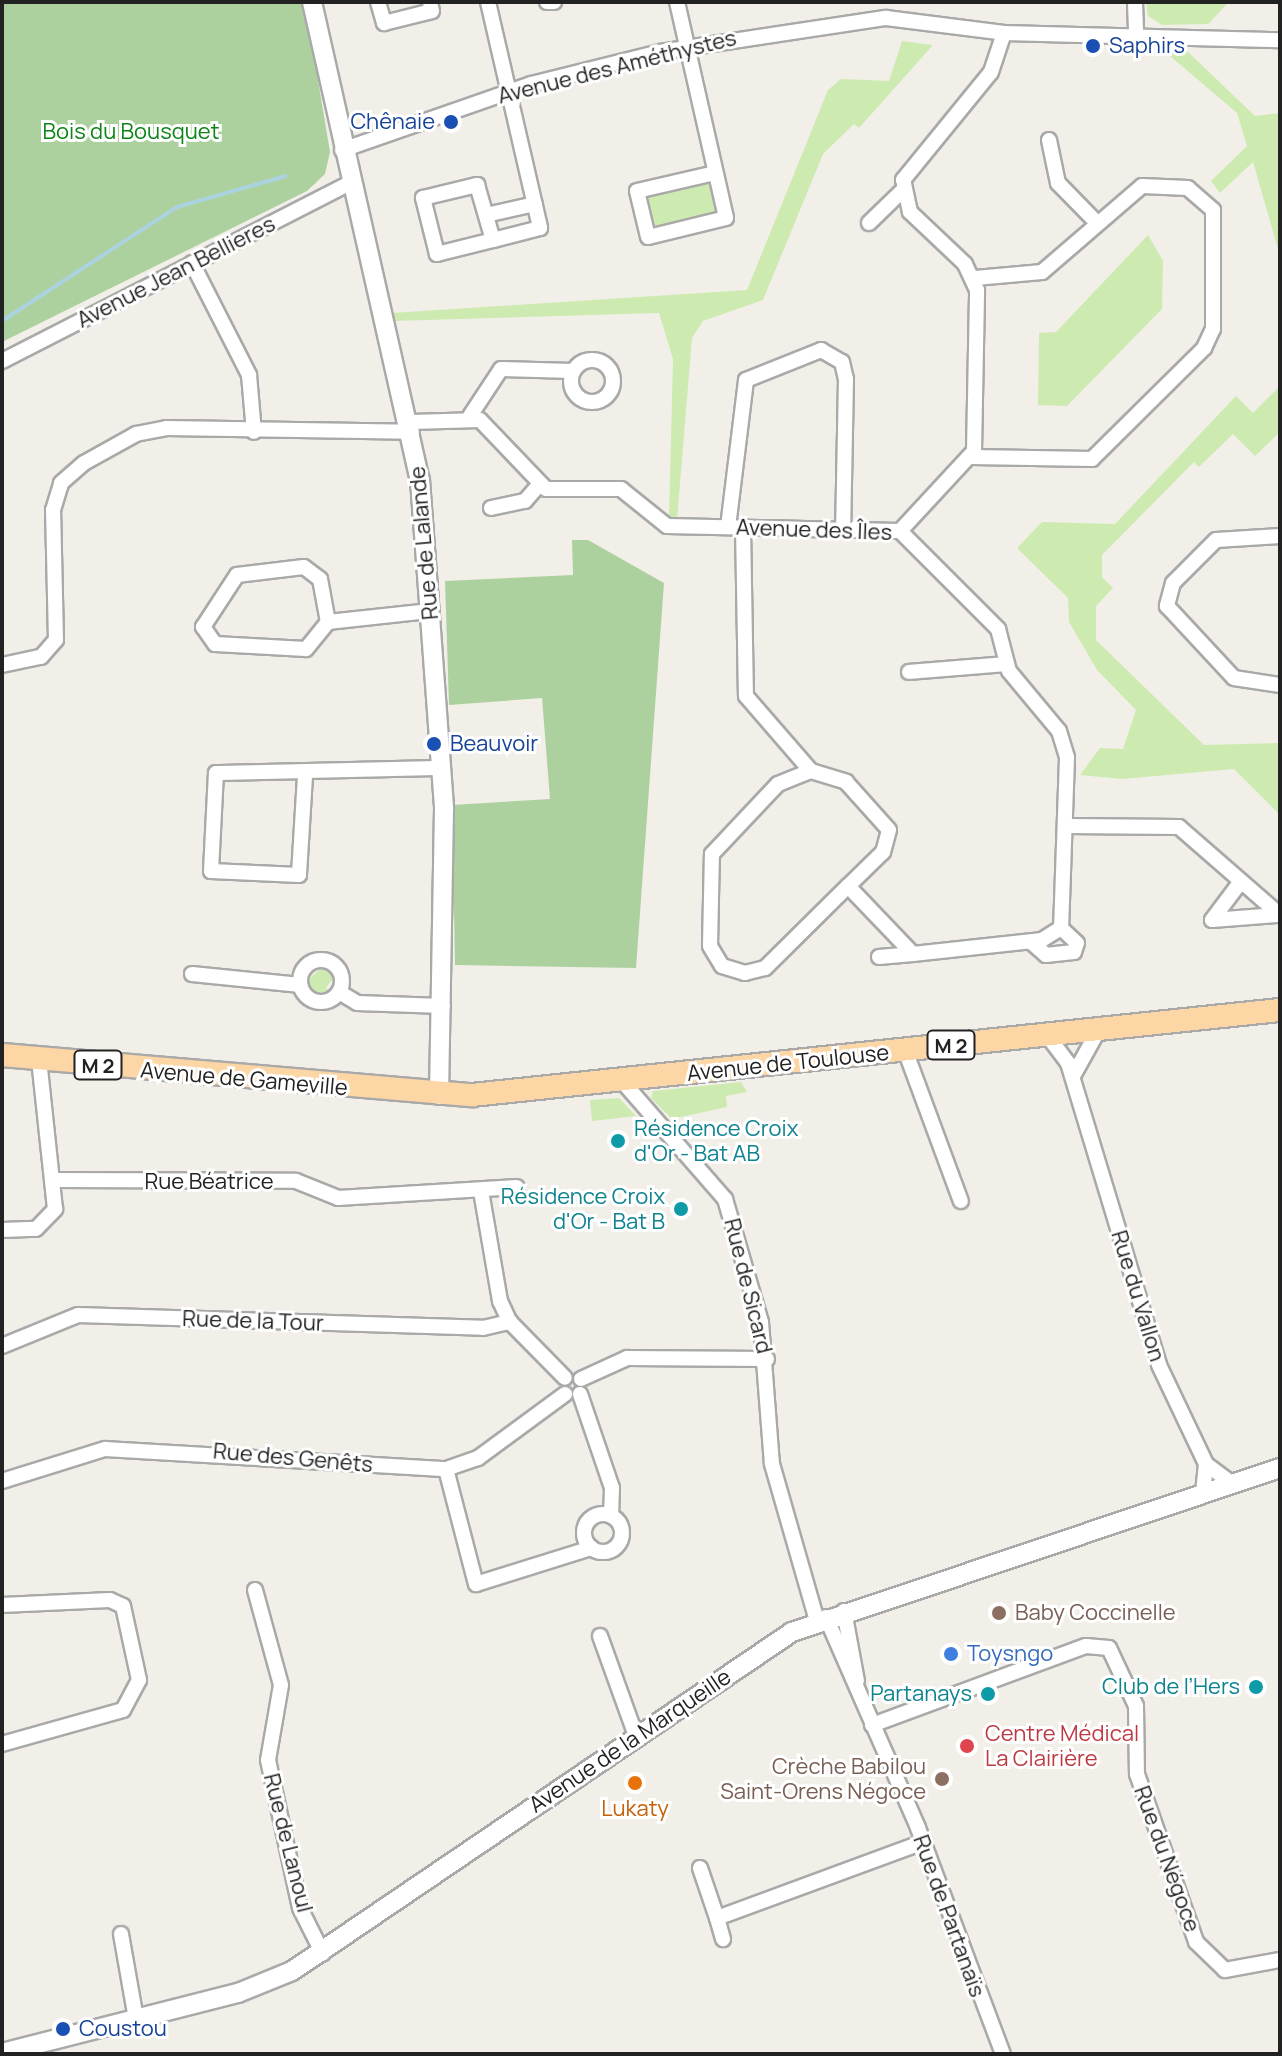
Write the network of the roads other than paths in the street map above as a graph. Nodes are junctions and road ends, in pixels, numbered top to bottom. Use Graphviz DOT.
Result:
graph roads {
  1 [pos="312,2"];
  2 [pos="378,2"];
  3 [pos="430,2"];
  4 [pos="488,2"];
  5 [pos="547,2"];
  6 [pos="554,2"];
  7 [pos="677,2"];
  8 [pos="884,2"];
  9 [pos="1135,2"];
  10 [pos="886,18"];
  11 [pos="1004,33"];
  12 [pos="1136,33"];
  13 [pos="1280,40"];
  14 [pos="685,46"];
  15 [pos="510,91"];
  16 [pos="1049,140"];
  17 [pos="342,150"];
  18 [pos="715,173"];
  19 [pos="350,183"];
  20 [pos="901,192"];
  21 [pos="535,204"];
  22 [pos="486,215"];
  23 [pos="1096,222"];
  24 [pos="869,223"];
  25 [pos="493,240"];
  26 [pos="192,263"];
  27 [pos="975,278"];
  28 [pos="2,361"];
  29 [pos="573,371"];
  30 [pos="470,416"];
  31 [pos="411,427"];
  32 [pos="254,432"];
  33 [pos="972,457"];
  34 [pos="539,485"];
  35 [pos="491,508"];
  36 [pos="736,527"];
  37 [pos="843,529"];
  38 [pos="900,531"];
  39 [pos="1280,536"];
  40 [pos="430,611"];
  41 [pos="328,622"];
  42 [pos="1006,664"];
  43 [pos="2,665"];
  44 [pos="909,672"];
  45 [pos="1280,685"];
  46 [pos="441,768"];
  47 [pos="811,771"];
  48 [pos="305,776"];
  49 [pos="1067,826"];
  50 [pos="1239,884"];
  51 [pos="848,886"];
  52 [pos="1279,915"];
  53 [pos="1061,928"];
  54 [pos="1031,942"];
  55 [pos="913,954"];
  56 [pos="879,957"];
  57 [pos="192,974"];
  58 [pos="300,985"];
  59 [pos="339,992"];
  60 [pos="443,1006"];
  61 [pos="1280,1010"];
  62 [pos="1099,1029"];
  63 [pos="1047,1035"];
  64 [pos="905,1050"];
  65 [pos="2,1055"];
  66 [pos="39,1059"];
  67 [pos="1073,1076"];
  68 [pos="622,1081"];
  69 [pos="439,1095"];
  70 [pos="54,1180"];
  71 [pos="517,1187"];
  72 [pos="481,1191"];
  73 [pos="961,1201"];
  74 [pos="2,1230"];
  75 [pos="510,1322"];
  76 [pos="2,1346"];
  77 [pos="767,1359"];
  78 [pos="573,1386"];
  79 [pos="1206,1464"];
  80 [pos="1280,1468"];
  81 [pos="446,1469"];
  82 [pos="2,1481"];
  83 [pos="1231,1483"];
  84 [pos="1203,1491"];
  85 [pos="611,1515"];
  86 [pos="591,1548"];
  87 [pos="255,1590"];
  88 [pos="869,1603"];
  89 [pos="2,1605"];
  90 [pos="829,1617"];
  91 [pos="600,1636"];
  92 [pos="857,1672"];
  93 [pos="858,1689"];
  94 [pos="872,1725"];
  95 [pos="635,1733"];
  96 [pos="2,1744"];
  97 [pos="924,1842"];
  98 [pos="700,1868"];
  99 [pos="717,1918"];
  100 [pos="121,1934"];
  101 [pos="723,1939"];
  102 [pos="323,1954"];
  103 [pos="1280,1960"];
  104 [pos="136,2019"];
  105 [pos="2,2053"];
  106 [pos="1003,2054"];
  1 -- 17 [label="street, Rue de Lalande"];
  2 -- 3 [label="street"];
  4 -- 15 [label="street"];
  5 -- 6 [label="street"];
  7 -- 14 [label="street"];
  8 -- 10 [label="street"];
  9 -- 12 [label="street"];
  10 -- 11 [label="street, Avenue des Améthystes"];
  10 -- 14 [label="street, Avenue des Améthystes"];
  11 -- 12 [label="street, Avenue des Améthystes"];
  11 -- 20 [label="street"];
  12 -- 13 [label="street, Avenue des Améthystes"];
  14 -- 15 [label="street, Avenue des Améthystes"];
  14 -- 18 [label="street"];
  15 -- 17 [label="street, Avenue des Améthystes"];
  15 -- 21 [label="street"];
  16 -- 23 [label="street"];
  17 -- 19 [label="street, Rue de Lalande"];
  18 -- 18 [label="street"];
  19 -- 26 [label="street, Avenue Jean Bellieres"];
  19 -- 31 [label="street, Rue de Lalande"];
  20 -- 24 [label="street"];
  20 -- 27 [label="street"];
  21 -- 22 [label="street"];
  21 -- 25 [label="street"];
  22 -- 25 [label="street"];
  22 -- 25 [label="street"];
  23 -- 27 [label="street"];
  23 -- 33 [label="street"];
  26 -- 28 [label="street, Avenue Jean Bellieres"];
  26 -- 32 [label="street"];
  27 -- 33 [label="street"];
  29 -- 30 [label="street"];
  30 -- 31 [label="street"];
  30 -- 34 [label="street"];
  31 -- 32 [label="street"];
  31 -- 40 [label="street, Rue de Lalande"];
  32 -- 43 [label="street"];
  33 -- 38 [label="street"];
  34 -- 35 [label="street"];
  34 -- 36 [label="street, Avenue des Îles"];
  36 -- 37 [label="street, Avenue des Îles"];
  36 -- 37 [label="street"];
  36 -- 47 [label="street"];
  37 -- 38 [label="street, Avenue des Îles"];
  38 -- 42 [label="street, Avenue des Îles"];
  39 -- 45 [label="street"];
  40 -- 41 [label="street"];
  40 -- 46 [label="street, Rue de Lalande"];
  41 -- 41 [label="street"];
  42 -- 44 [label="street"];
  42 -- 49 [label="street, Avenue des Îles"];
  46 -- 48 [label="street"];
  46 -- 60 [label="street, Rue de Lalande"];
  47 -- 51 [label="street"];
  47 -- 51 [label="street"];
  48 -- 48 [label="street"];
  49 -- 50 [label="street"];
  49 -- 53 [label="street, Avenue des Îles"];
  50 -- 52 [label="street"];
  50 -- 52 [label="street"];
  51 -- 55 [label="street"];
  53 -- 54 [label="street"];
  53 -- 54 [label="street, Avenue des Îles"];
  54 -- 55 [label="street"];
  55 -- 56 [label="street"];
  57 -- 58 [label="street"];
  58 -- 59 [label="street"];
  58 -- 59 [label="street"];
  59 -- 60 [label="street"];
  60 -- 69 [label="street, Rue de Lalande"];
  61 -- 62 [label="main road, Avenue de Toulouse / M 2"];
  62 -- 63 [label="main road, Avenue de Toulouse / M 2"];
  62 -- 67 [label="street"];
  63 -- 64 [label="main road, Avenue de Toulouse / M 2"];
  63 -- 67 [label="street, Rue du Vallon"];
  64 -- 68 [label="main road, Avenue de Toulouse / M 2"];
  64 -- 73 [label="street"];
  65 -- 66 [label="main road, Avenue de Gameville / M 2"];
  66 -- 69 [label="main road, Avenue de Gameville / M 2"];
  66 -- 70 [label="street"];
  67 -- 79 [label="street, Rue du Vallon"];
  68 -- 69 [label="main road, Avenue de Toulouse / M 2"];
  68 -- 77 [label="street, Rue de Sicard"];
  70 -- 72 [label="street, Rue Béatrice"];
  70 -- 74 [label="street"];
  71 -- 72 [label="street, Rue Béatrice"];
  72 -- 75 [label="street"];
  75 -- 76 [label="street, Rue de la Tour"];
  75 -- 78 [label="street"];
  77 -- 78 [label="street, Rue des Genêts"];
  77 -- 90 [label="street, Rue de Sicard"];
  78 -- 81 [label="street, Rue des Genêts"];
  78 -- 85 [label="street"];
  79 -- 83 [label="street, Rue du Vallon"];
  79 -- 84 [label="street"];
  80 -- 83 [label="street, Avenue de la Marqueille"];
  81 -- 82 [label="street, Rue des Genêts"];
  81 -- 86 [label="street"];
  83 -- 84 [label="street, Avenue de la Marqueille"];
  84 -- 88 [label="street, Avenue de la Marqueille"];
  85 -- 86 [label="street"];
  85 -- 86 [label="street"];
  87 -- 102 [label="street, Rue de Lanoul"];
  88 -- 90 [label="street, Avenue de la Marqueille"];
  88 -- 92 [label="street, Rue de Partanaïs"];
  89 -- 96 [label="street"];
  90 -- 92 [label="street, Rue de Partanaïs"];
  90 -- 93 [label="street, Rue de Partanaïs"];
  90 -- 95 [label="street, Avenue de la Marqueille"];
  91 -- 95 [label="street"];
  92 -- 93 [label="street, Rue de Partanaïs"];
  93 -- 94 [label="street, Rue de Partanaïs"];
  94 -- 97 [label="street, Rue de Partanaïs"];
  94 -- 103 [label="street, Rue du Négoce"];
  95 -- 102 [label="street, Avenue de la Marqueille"];
  97 -- 99 [label="street"];
  97 -- 106 [label="street, Rue de Partanaïs"];
  98 -- 99 [label="street"];
  99 -- 101 [label="street"];
  100 -- 104 [label="street"];
  102 -- 104 [label="street, Avenue de la Marqueille"];
  104 -- 105 [label="street, Avenue de la Marqueille"];
}
